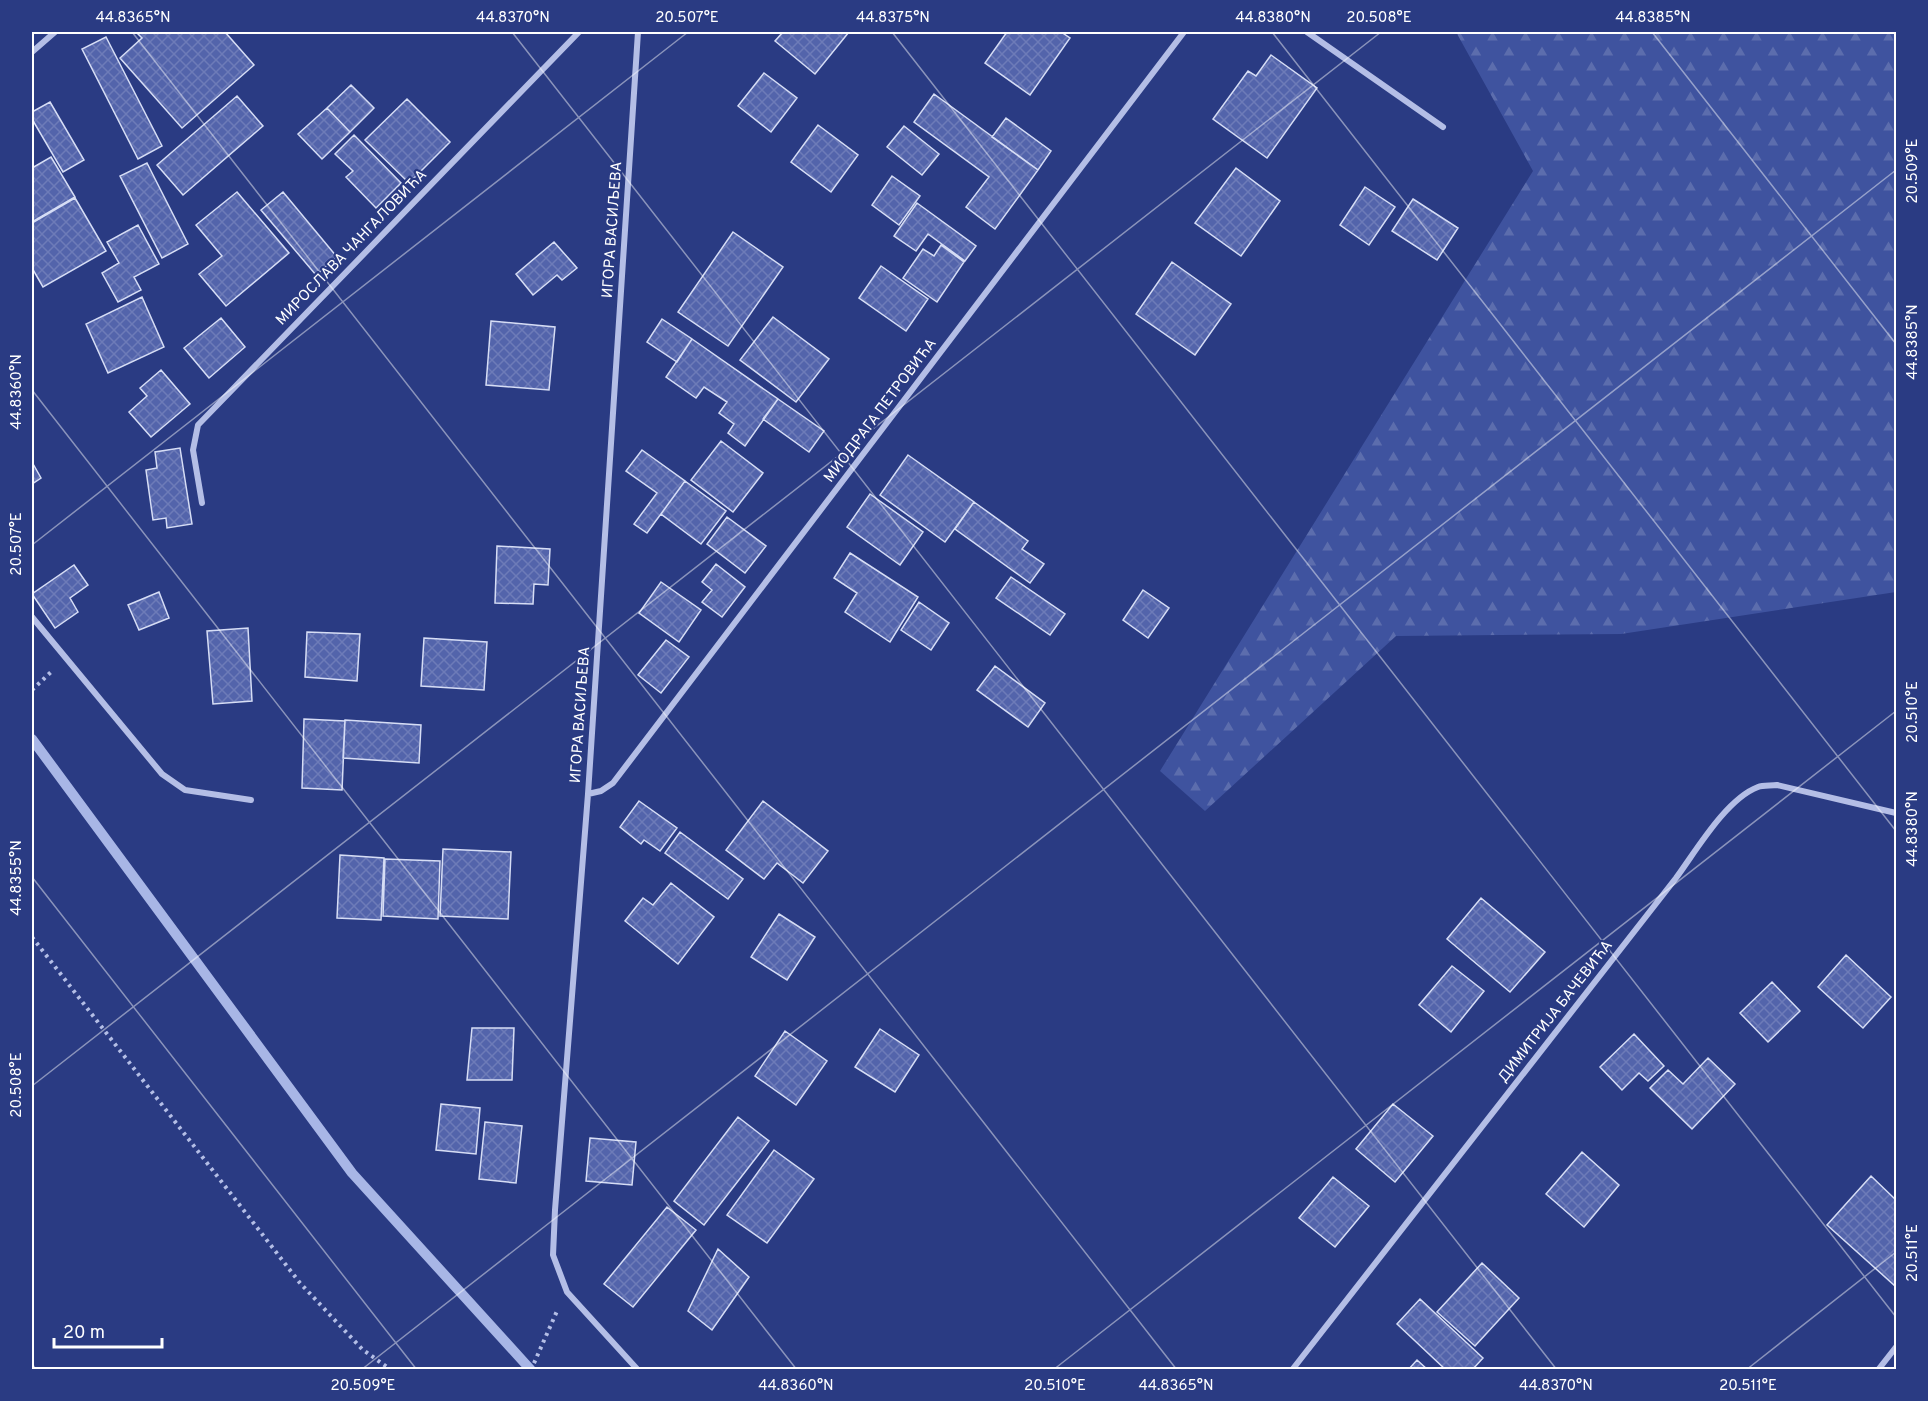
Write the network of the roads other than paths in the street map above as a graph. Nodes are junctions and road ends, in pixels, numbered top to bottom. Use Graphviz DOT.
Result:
graph roads {
  1 [pos="55,32"];
  2 [pos="579,32"];
  3 [pos="638,32"];
  4 [pos="1184,32"];
  5 [pos="1307,32"];
  6 [pos="32,52"];
  7 [pos="1443,127"];
  8 [pos="202,503"];
  9 [pos="32,617"];
  10 [pos="588,794"];
  11 [pos="251,800"];
  12 [pos="1896,813"];
  13 [pos="1896,1347"];
  14 [pos="638,1370"];
  15 [pos="1292,1370"];
  16 [pos="1878,1370"];
  1 -- 6 [label="street"];
  2 -- 8 [label="street, МИРОСЛАВА ЧАНГАЛОВИЋА"];
  3 -- 10 [label="street, ИГОРА ВАСИЉЕВА"];
  4 -- 10 [label="street, МИОДРАГА ПЕТРОВИЋА"];
  5 -- 7 [label="street"];
  9 -- 11 [label="street"];
  10 -- 14 [label="street, ИГОРА ВАСИЉЕВА"];
  12 -- 15 [label="street, ДИМИТРИЈА БАЧЕВИЋА"];
  13 -- 16 [label="street"];
}
